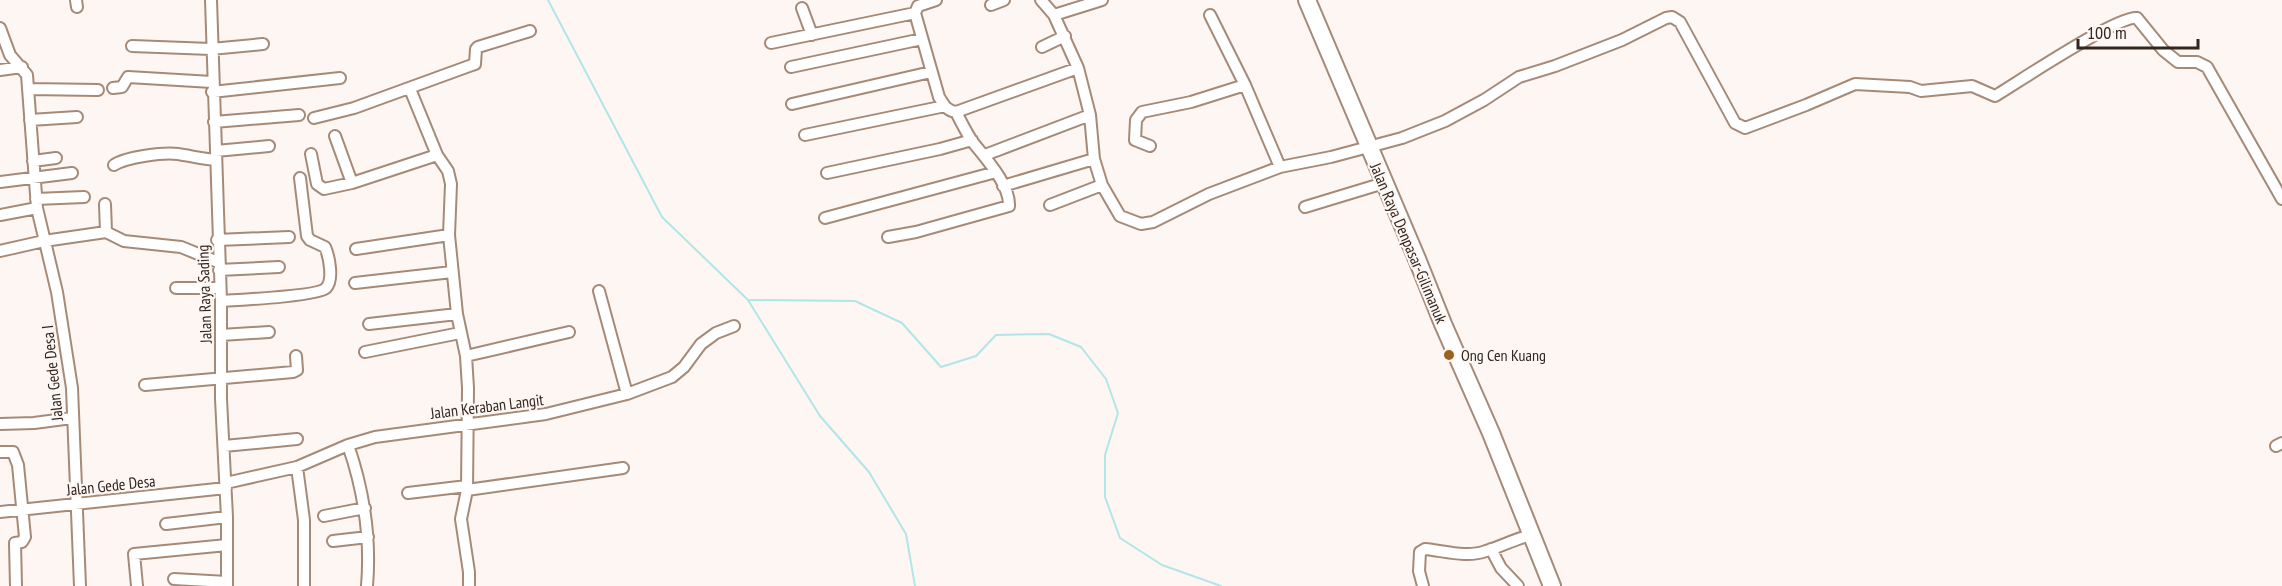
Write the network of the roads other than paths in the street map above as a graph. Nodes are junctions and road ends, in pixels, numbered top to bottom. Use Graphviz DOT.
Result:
graph roads {
  1 [pos="211,0"];
  2 [pos="936,0"];
  3 [pos="1004,0"];
  4 [pos="1041,0"];
  5 [pos="1102,0"];
  6 [pos="1307,0"];
  7 [pos="991,5"];
  8 [pos="802,9"];
  9 [pos="916,10"];
  10 [pos="1054,15"];
  11 [pos="1210,15"];
  12 [pos="0,31"];
  13 [pos="530,31"];
  14 [pos="812,35"];
  15 [pos="1065,36"];
  16 [pos="922,39"];
  17 [pos="771,43"];
  18 [pos="262,44"];
  19 [pos="132,46"];
  20 [pos="1042,47"];
  21 [pos="211,49"];
  22 [pos="22,67"];
  23 [pos="791,67"];
  24 [pos="1078,68"];
  25 [pos="0,70"];
  26 [pos="931,72"];
  27 [pos="340,78"];
  28 [pos="1245,85"];
  29 [pos="212,87"];
  30 [pos="113,88"];
  31 [pos="28,89"];
  32 [pos="410,89"];
  33 [pos="98,90"];
  34 [pos="792,104"];
  35 [pos="945,106"];
  36 [pos="956,112"];
  37 [pos="299,115"];
  38 [pos="1090,115"];
  39 [pos="77,117"];
  40 [pos="314,118"];
  41 [pos="30,120"];
  42 [pos="214,122"];
  43 [pos="805,135"];
  44 [pos="335,136"];
  45 [pos="972,140"];
  46 [pos="269,146"];
  47 [pos="1150,146"];
  48 [pos="1368,147"];
  49 [pos="311,154"];
  50 [pos="216,155"];
  51 [pos="437,155"];
  52 [pos="985,155"];
  53 [pos="56,158"];
  54 [pos="1094,159"];
  55 [pos="33,161"];
  56 [pos="114,165"];
  57 [pos="1280,167"];
  58 [pos="996,172"];
  59 [pos="72,173"];
  60 [pos="827,173"];
  61 [pos="33,176"];
  62 [pos="300,178"];
  63 [pos="0,182"];
  64 [pos="351,183"];
  65 [pos="1384,183"];
  66 [pos="1102,184"];
  67 [pos="1003,186"];
  68 [pos="84,197"];
  69 [pos="2282,199"];
  70 [pos="37,204"];
  71 [pos="105,204"];
  72 [pos="1050,205"];
  73 [pos="1305,207"];
  74 [pos="0,215"];
  75 [pos="825,218"];
  76 [pos="106,232"];
  77 [pos="449,235"];
  78 [pos="289,237"];
  79 [pos="888,237"];
  80 [pos="217,240"];
  81 [pos="44,241"];
  82 [pos="356,249"];
  83 [pos="0,251"];
  84 [pos="219,266"];
  85 [pos="279,267"];
  86 [pos="452,272"];
  87 [pos="355,283"];
  88 [pos="176,288"];
  89 [pos="220,288"];
  90 [pos="599,291"];
  91 [pos="221,301"];
  92 [pos="457,314"];
  93 [pos="369,324"];
  94 [pos="734,326"];
  95 [pos="269,332"];
  96 [pos="569,332"];
  97 [pos="460,333"];
  98 [pos="220,335"];
  99 [pos="365,352"];
  100 [pos="296,356"];
  101 [pos="466,356"];
  102 [pos="221,379"];
  103 [pos="145,386"];
  104 [pos="627,394"];
  105 [pos="72,418"];
  106 [pos="0,424"];
  107 [pos="469,425"];
  108 [pos="297,439"];
  109 [pos="354,443"];
  110 [pos="224,446"];
  111 [pos="0,452"];
  112 [pos="297,467"];
  113 [pos="624,468"];
  114 [pos="226,485"];
  115 [pos="467,488"];
  116 [pos="408,493"];
  117 [pos="78,504"];
  118 [pos="365,508"];
  119 [pos="22,510"];
  120 [pos="0,512"];
  121 [pos="324,516"];
  122 [pos="227,517"];
  123 [pos="166,524"];
  124 [pos="1531,535"];
  125 [pos="368,537"];
  126 [pos="333,541"];
  127 [pos="227,545"];
  128 [pos="1491,549"];
  129 [pos="174,579"];
  130 [pos="227,584"];
  131 [pos="16,586"];
  132 [pos="80,586"];
  133 [pos="137,586"];
  134 [pos="304,586"];
  135 [pos="367,586"];
  136 [pos="469,586"];
  137 [pos="1423,586"];
  138 [pos="1518,586"];
  139 [pos="1552,586"];
  1 -- 21 [label="street, Jalan Raya Sading"];
  2 -- 9 [label="street"];
  3 -- 7 [label="street"];
  4 -- 10 [label="street"];
  5 -- 10 [label="street"];
  6 -- 48 [label="highway, Jalan Raya Denpasar-Gilimanuk"];
  8 -- 14 [label="street"];
  9 -- 14 [label="street"];
  9 -- 16 [label="street"];
  10 -- 15 [label="street"];
  11 -- 28 [label="street"];
  12 -- 22 [label="street, Jalan Gede Desa I"];
  13 -- 32 [label="street"];
  14 -- 17 [label="street"];
  15 -- 20 [label="street"];
  15 -- 24 [label="street"];
  16 -- 23 [label="street"];
  16 -- 26 [label="street"];
  18 -- 21 [label="street"];
  19 -- 21 [label="street"];
  21 -- 29 [label="street, Jalan Raya Sading"];
  22 -- 25 [label="street"];
  22 -- 31 [label="street, Jalan Gede Desa I"];
  24 -- 36 [label="street"];
  24 -- 38 [label="street"];
  26 -- 34 [label="street"];
  26 -- 35 [label="street"];
  27 -- 29 [label="street"];
  28 -- 47 [label="street"];
  28 -- 57 [label="street"];
  29 -- 30 [label="street"];
  29 -- 42 [label="street, Jalan Raya Sading"];
  31 -- 33 [label="street"];
  31 -- 41 [label="street, Jalan Gede Desa I"];
  32 -- 40 [label="street"];
  32 -- 51 [label="street"];
  35 -- 36 [label="street"];
  35 -- 43 [label="street"];
  36 -- 45 [label="street"];
  37 -- 42 [label="street"];
  38 -- 52 [label="street"];
  38 -- 54 [label="street"];
  39 -- 41 [label="street"];
  41 -- 55 [label="street, Jalan Gede Desa I"];
  42 -- 50 [label="street, Jalan Raya Sading"];
  44 -- 64 [label="street"];
  45 -- 52 [label="street"];
  45 -- 60 [label="street"];
  46 -- 50 [label="street"];
  48 -- 57 [label="street"];
  48 -- 65 [label="highway, Jalan Raya Denpasar-Gilimanuk"];
  48 -- 69 [label="street"];
  49 -- 64 [label="street"];
  50 -- 56 [label="street"];
  50 -- 80 [label="street, Jalan Raya Sading"];
  51 -- 64 [label="street"];
  51 -- 77 [label="street"];
  52 -- 58 [label="street"];
  53 -- 55 [label="street"];
  54 -- 66 [label="street"];
  54 -- 67 [label="street"];
  55 -- 61 [label="street, Jalan Gede Desa I"];
  57 -- 66 [label="street"];
  58 -- 67 [label="street"];
  58 -- 75 [label="street"];
  59 -- 61 [label="street"];
  61 -- 63 [label="street"];
  61 -- 70 [label="street, Jalan Gede Desa I"];
  62 -- 91 [label="street"];
  65 -- 73 [label="street"];
  65 -- 124 [label="highway, Jalan Raya Denpasar-Gilimanuk"];
  66 -- 72 [label="street"];
  67 -- 79 [label="street"];
  68 -- 70 [label="street"];
  70 -- 74 [label="street"];
  70 -- 81 [label="street, Jalan Gede Desa I"];
  71 -- 76 [label="street"];
  76 -- 81 [label="street"];
  76 -- 84 [label="street"];
  77 -- 82 [label="street"];
  77 -- 86 [label="street"];
  78 -- 80 [label="street"];
  80 -- 84 [label="street, Jalan Raya Sading"];
  81 -- 83 [label="street"];
  81 -- 105 [label="street, Jalan Gede Desa I"];
  84 -- 85 [label="street"];
  84 -- 89 [label="street, Jalan Raya Sading"];
  86 -- 87 [label="street"];
  86 -- 92 [label="street"];
  88 -- 89 [label="street"];
  89 -- 91 [label="street, Jalan Raya Sading"];
  90 -- 104 [label="street"];
  91 -- 98 [label="street, Jalan Raya Sading"];
  92 -- 93 [label="street"];
  92 -- 97 [label="street"];
  94 -- 104 [label="street, Jalan Keraban Langit"];
  95 -- 98 [label="street"];
  96 -- 101 [label="street"];
  97 -- 99 [label="street"];
  97 -- 101 [label="street"];
  98 -- 102 [label="street, Jalan Raya Sading"];
  100 -- 102 [label="street"];
  101 -- 107 [label="street"];
  102 -- 103 [label="street"];
  102 -- 110 [label="street, Jalan Raya Sading"];
  104 -- 107 [label="street, Jalan Keraban Langit"];
  105 -- 106 [label="street"];
  105 -- 117 [label="street, Jalan Gede Desa I"];
  107 -- 109 [label="street, Jalan Keraban Langit"];
  107 -- 115 [label="street"];
  108 -- 110 [label="street"];
  109 -- 112 [label="street, Jalan Keraban Langit"];
  109 -- 118 [label="street"];
  110 -- 114 [label="street, Jalan Raya Sading"];
  111 -- 119 [label="street"];
  112 -- 114 [label="street, Jalan Keraban Langit"];
  112 -- 134 [label="street"];
  113 -- 115 [label="street"];
  114 -- 117 [label="street, Jalan Gede Desa"];
  114 -- 122 [label="street, Jalan Raya Sading"];
  115 -- 116 [label="street"];
  115 -- 136 [label="street"];
  117 -- 119 [label="street, Jalan Gede Desa"];
  117 -- 132 [label="street, Jalan Gede Desa I"];
  118 -- 121 [label="street"];
  118 -- 125 [label="street"];
  119 -- 120 [label="street, Jalan Gede Desa"];
  119 -- 131 [label="street"];
  122 -- 123 [label="street"];
  122 -- 127 [label="street, Jalan Raya Sading"];
  124 -- 128 [label="street"];
  124 -- 139 [label="highway, Jalan Raya Denpasar-Gilimanuk"];
  125 -- 126 [label="street"];
  125 -- 135 [label="street"];
  127 -- 130 [label="street, Jalan Raya Sading"];
  127 -- 133 [label="street"];
  128 -- 137 [label="street"];
  128 -- 138 [label="street"];
  129 -- 130 [label="street"];
}
